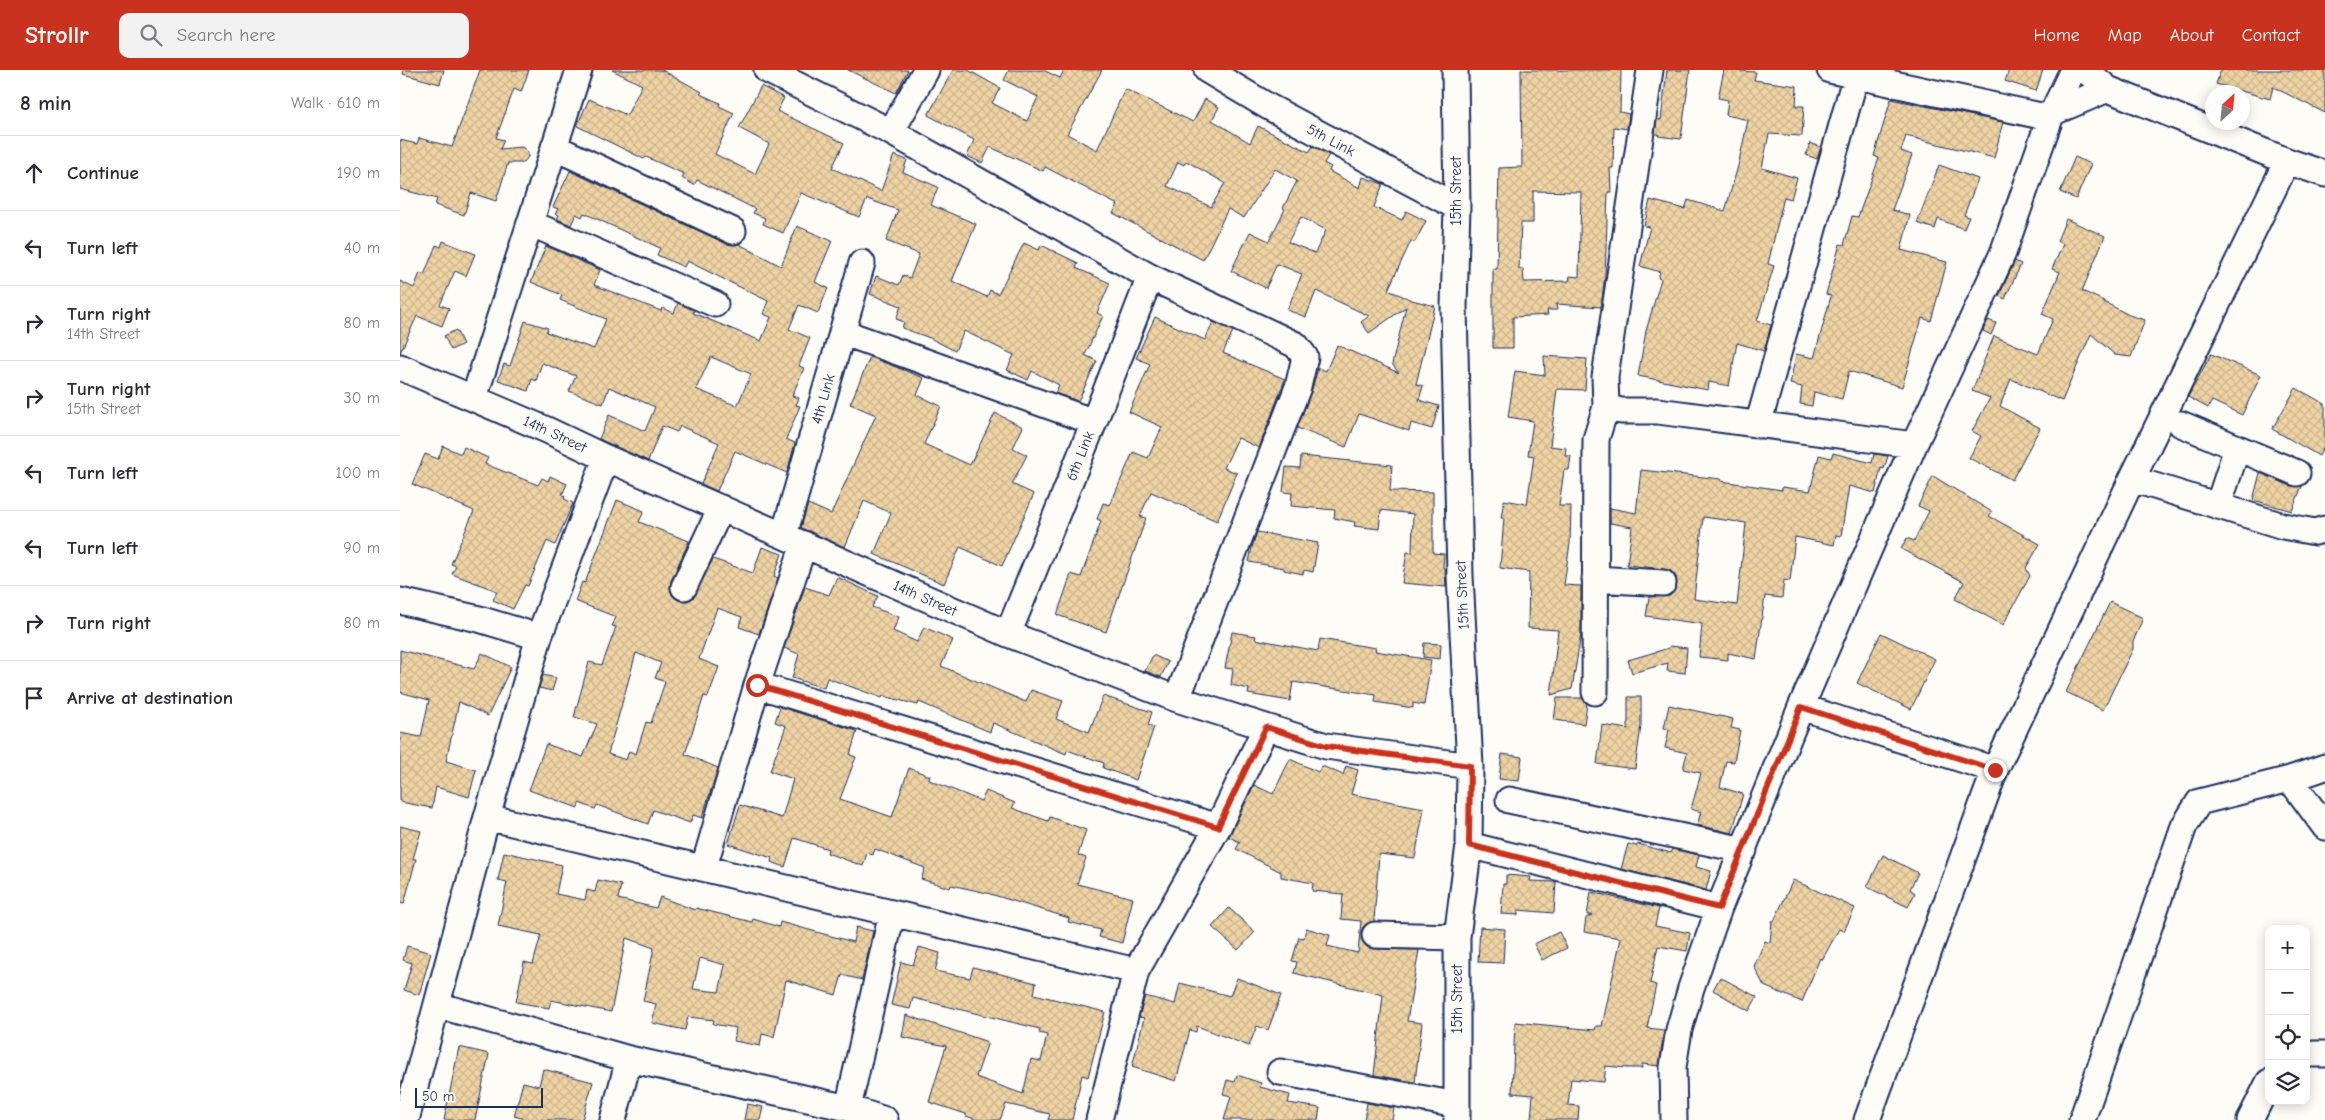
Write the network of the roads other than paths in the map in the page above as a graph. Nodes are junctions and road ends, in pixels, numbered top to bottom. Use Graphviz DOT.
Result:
graph roads {
  1 [pos="579,70"];
  2 [pos="767,70"];
  3 [pos="926,70"];
  4 [pos="1207,70"];
  5 [pos="1455,70"];
  6 [pos="1650,70"];
  7 [pos="1830,70"];
  8 [pos="2073,70"];
  9 [pos="2085,70"];
  10 [pos="1856,75"];
  11 [pos="2108,89"];
  12 [pos="2052,115"];
  13 [pos="891,132"];
  14 [pos="554,147"];
  15 [pos="2287,161"];
  16 [pos="2325,174"];
  17 [pos="1457,207"];
  18 [pos="530,223"];
  19 [pos="733,231"];
  20 [pos="862,263"];
  21 [pos="1150,277"];
  22 [pos="715,304"];
  23 [pos="842,332"];
  24 [pos="400,367"];
  25 [pos="474,398"];
  26 [pos="1606,407"];
  27 [pos="1094,422"];
  28 [pos="2181,424"];
  29 [pos="1758,425"];
  30 [pos="1914,445"];
  31 [pos="2237,448"];
  32 [pos="606,458"];
  33 [pos="2296,473"];
  34 [pos="2132,479"];
  35 [pos="2218,506"];
  36 [pos="721,508"];
  37 [pos="2325,529"];
  38 [pos="794,540"];
  39 [pos="1595,579"];
  40 [pos="1662,583"];
  41 [pos="684,587"];
  42 [pos="400,601"];
  43 [pos="1008,634"];
  44 [pos="539,637"];
  45 [pos="757,685"];
  46 [pos="1594,692"];
  47 [pos="1177,699"];
  48 [pos="1801,707"];
  49 [pos="1266,727"];
  50 [pos="1470,766"];
  51 [pos="2325,766"];
  52 [pos="1995,770"];
  53 [pos="2290,779"];
  54 [pos="1509,800"];
  55 [pos="487,817"];
  56 [pos="1218,827"];
  57 [pos="2325,827"];
  58 [pos="1469,845"];
  59 [pos="1744,850"];
  60 [pos="704,867"];
  61 [pos="1719,908"];
  62 [pos="892,913"];
  63 [pos="1375,935"];
  64 [pos="1457,937"];
  65 [pos="1136,971"];
  66 [pos="437,1005"];
  67 [pos="2310,1054"];
  68 [pos="2325,1054"];
  69 [pos="629,1059"];
  70 [pos="1280,1072"];
  71 [pos="2265,1090"];
  72 [pos="848,1108"];
  73 [pos="818,1111"];
  74 [pos="1457,1112"];
  75 [pos="2083,1119"];
  76 [pos="406,1120"];
  77 [pos="613,1120"];
  78 [pos="885,1120"];
  79 [pos="1099,1120"];
  80 [pos="1674,1120"];
  81 [pos="1867,1120"];
  82 [pos="2250,1120"];
  1 -- 14 [label="street"];
  2 -- 13 [label="street"];
  3 -- 13 [label="street"];
  4 -- 17 [label="street, 5th Link"];
  5 -- 17 [label="street, 15th Street"];
  6 -- 26 [label="street"];
  7 -- 10 [label="street"];
  8 -- 12 [label="street"];
  9 -- 11 [label="street"];
  10 -- 12 [label="street"];
  10 -- 29 [label="street"];
  11 -- 12 [label="street"];
  11 -- 15 [label="street"];
  12 -- 30 [label="street"];
  13 -- 21 [label="street"];
  14 -- 18 [label="street"];
  14 -- 19 [label="street"];
  15 -- 16 [label="street"];
  15 -- 34 [label="street"];
  17 -- 50 [label="street, 15th Street"];
  18 -- 22 [label="street"];
  18 -- 25 [label="street"];
  20 -- 23 [label="street, 4th Link"];
  21 -- 27 [label="street, 6th Link"];
  21 -- 47 [label="street"];
  23 -- 27 [label="street"];
  23 -- 38 [label="street, 4th Link"];
  24 -- 25 [label="street, 14th Street"];
  25 -- 32 [label="street, 14th Street"];
  26 -- 29 [label="street"];
  26 -- 39 [label="street"];
  27 -- 43 [label="street, 6th Link"];
  28 -- 31 [label="street"];
  29 -- 30 [label="street"];
  30 -- 48 [label="street"];
  31 -- 33 [label="street"];
  31 -- 35 [label="street"];
  32 -- 36 [label="street, 14th Street"];
  32 -- 44 [label="street"];
  34 -- 35 [label="street"];
  34 -- 52 [label="street"];
  35 -- 37 [label="street"];
  36 -- 38 [label="street, 14th Street"];
  36 -- 41 [label="street"];
  38 -- 43 [label="street, 14th Street"];
  38 -- 45 [label="street, 4th Link"];
  39 -- 40 [label="street"];
  39 -- 46 [label="street"];
  42 -- 44 [label="street"];
  43 -- 47 [label="street, 14th Street"];
  44 -- 55 [label="street"];
  45 -- 56 [label="street"];
  45 -- 60 [label="street, 4th Link"];
  47 -- 49 [label="street, 14th Street"];
  48 -- 52 [label="street"];
  48 -- 59 [label="street"];
  49 -- 50 [label="street, 14th Street"];
  49 -- 56 [label="street"];
  50 -- 58 [label="street, 15th Street"];
  51 -- 53 [label="street"];
  52 -- 81 [label="street"];
  53 -- 57 [label="street"];
  53 -- 75 [label="street"];
  54 -- 59 [label="street"];
  55 -- 60 [label="street"];
  55 -- 66 [label="street"];
  56 -- 65 [label="street"];
  58 -- 61 [label="street"];
  58 -- 64 [label="street, 15th Street"];
  59 -- 61 [label="street"];
  60 -- 62 [label="street"];
  61 -- 80 [label="street"];
  62 -- 65 [label="street"];
  62 -- 72 [label="street"];
  63 -- 64 [label="street"];
  64 -- 74 [label="street, 15th Street"];
  65 -- 79 [label="street"];
  66 -- 69 [label="street"];
  66 -- 76 [label="street"];
  67 -- 68 [label="street"];
  69 -- 73 [label="street"];
  69 -- 77 [label="street"];
  70 -- 74 [label="street"];
  71 -- 82 [label="street"];
  72 -- 73 [label="street"];
  72 -- 78 [label="street"];
}
